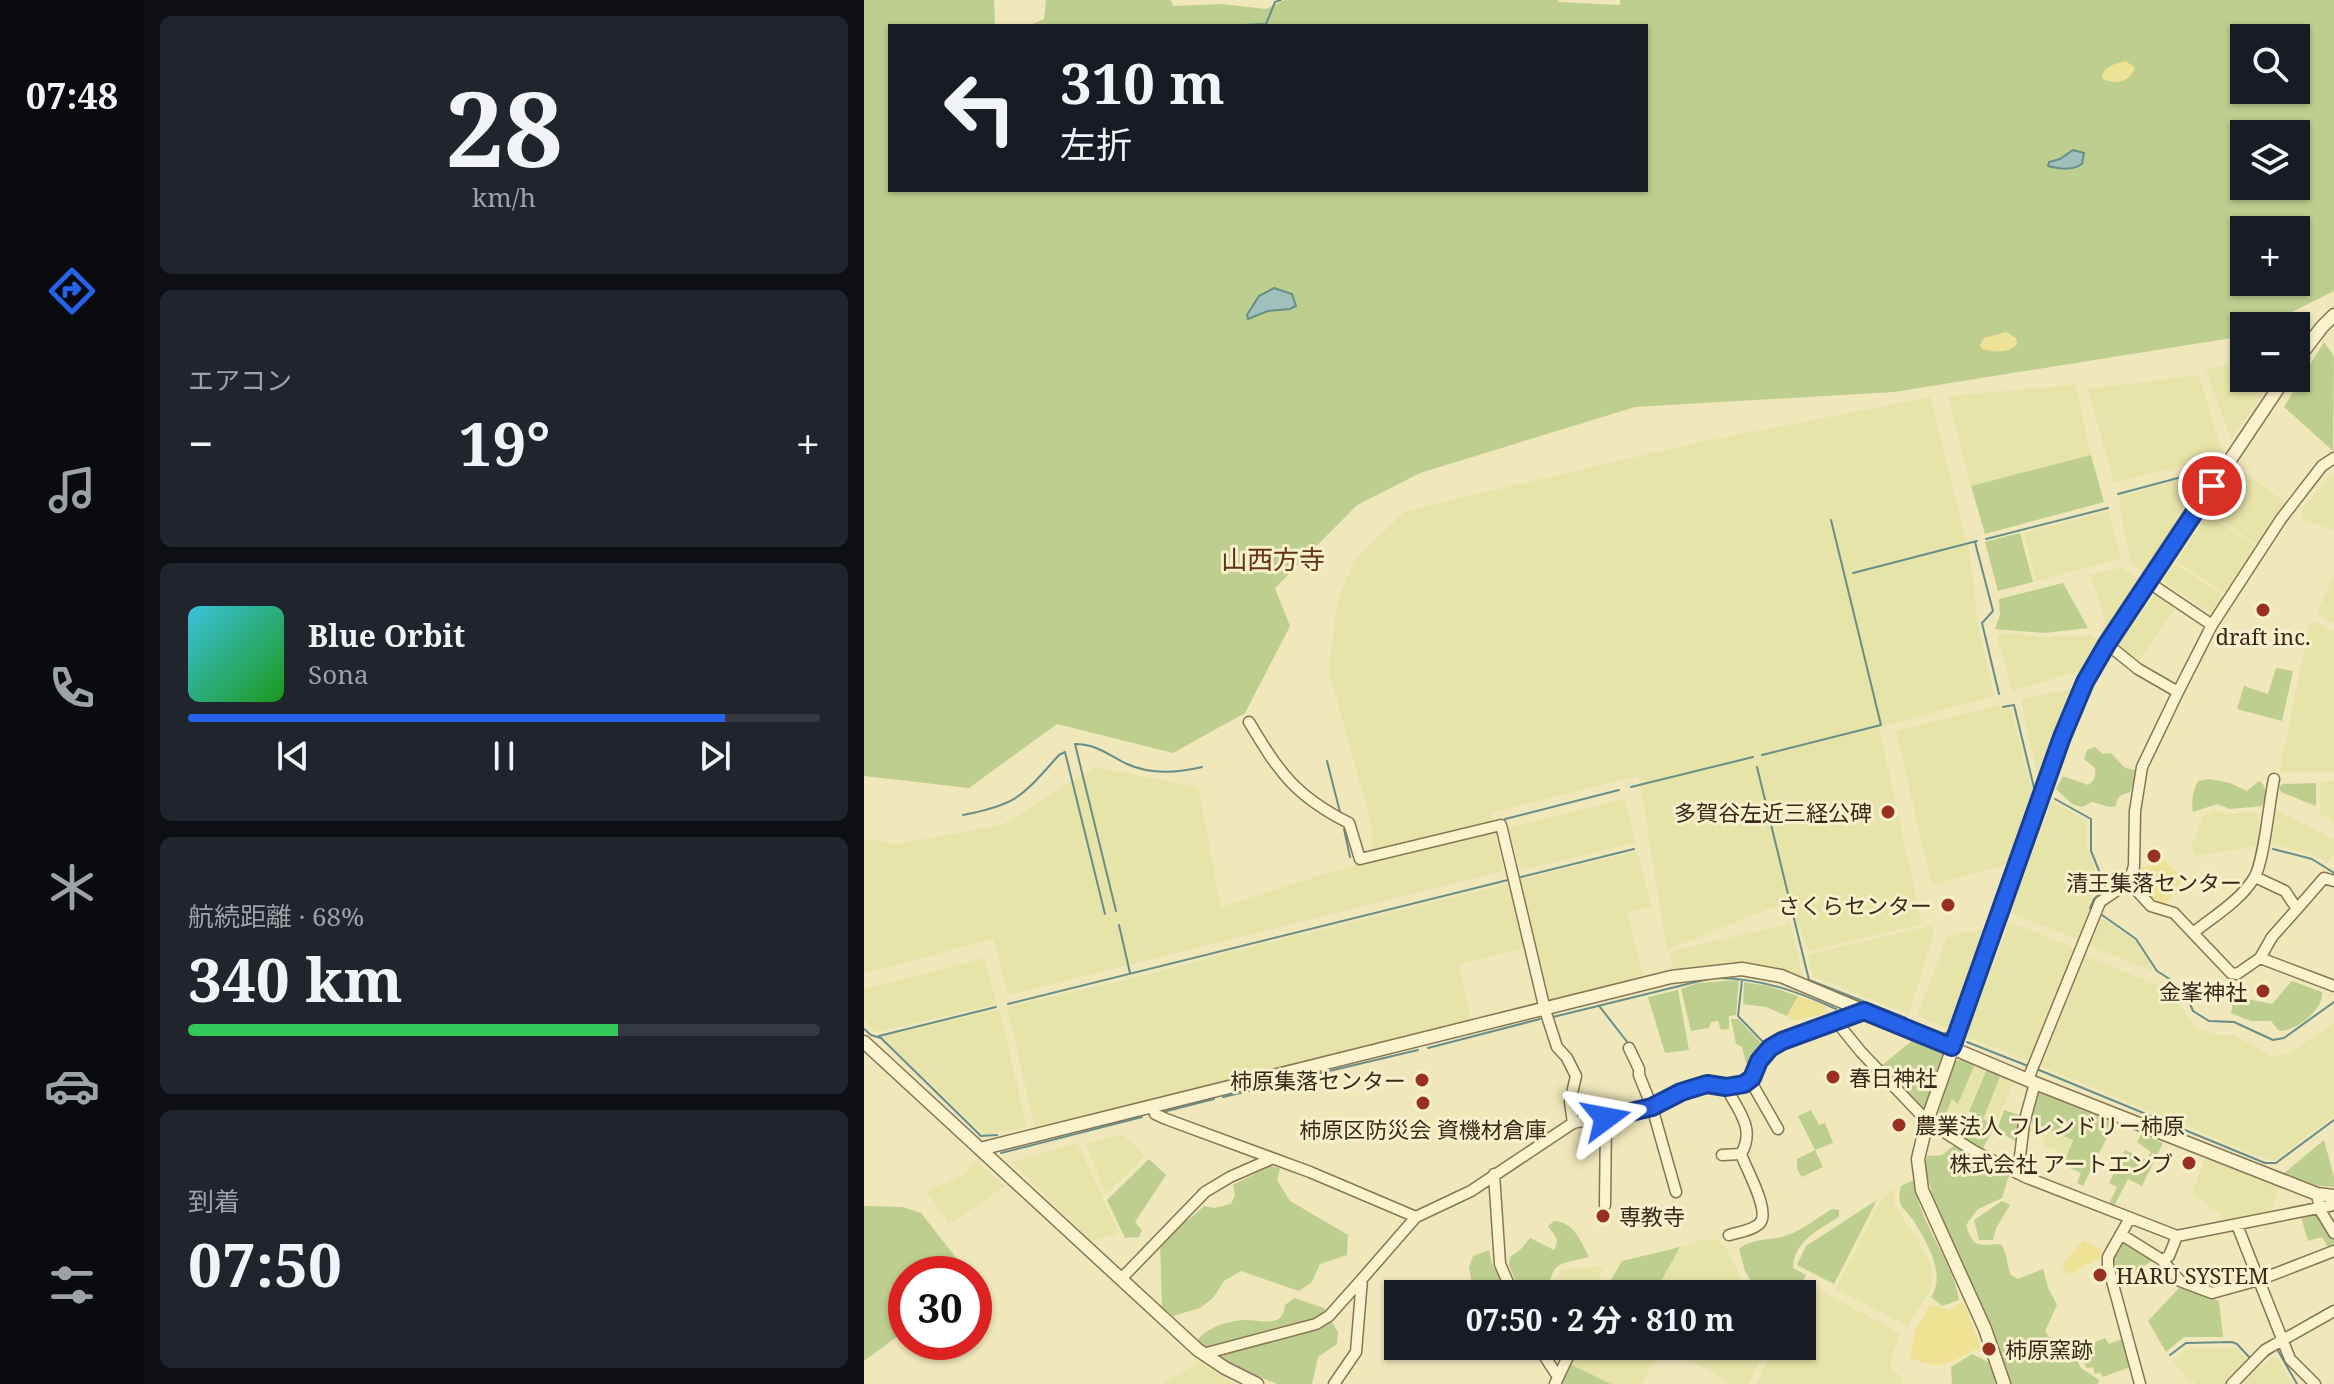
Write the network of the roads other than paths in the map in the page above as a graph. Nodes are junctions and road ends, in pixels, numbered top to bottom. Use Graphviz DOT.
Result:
graph roads {
  1 [pos="2334,315"];
  2 [pos="2310,343"];
  3 [pos="2276,392"];
  4 [pos="2334,458"];
  5 [pos="2148,582"];
  6 [pos="2212,625"];
  7 [pos="2107,644"];
  8 [pos="2178,692"];
  9 [pos="1249,722"];
  10 [pos="2274,779"];
  11 [pos="2255,877"];
  12 [pos="2334,881"];
  13 [pos="2129,882"];
  14 [pos="2297,909"];
  15 [pos="2193,933"];
  16 [pos="2260,958"];
  17 [pos="2334,986"];
  18 [pos="1545,1010"];
  19 [pos="1864,1011"];
  20 [pos="1835,1020"];
  21 [pos="864,1042"];
  22 [pos="1952,1047"];
  23 [pos="1629,1048"];
  24 [pos="1750,1080"];
  25 [pos="2032,1081"];
  26 [pos="1726,1087"];
  27 [pos="1153,1106"];
  28 [pos="1652,1107"];
  29 [pos="1606,1118"];
  30 [pos="1927,1121"];
  31 [pos="1573,1123"];
  32 [pos="1778,1129"];
  33 [pos="980,1149"];
  34 [pos="1741,1154"];
  35 [pos="1722,1155"];
  36 [pos="1271,1159"];
  37 [pos="2018,1173"];
  38 [pos="1494,1174"];
  39 [pos="1676,1192"];
  40 [pos="2317,1194"];
  41 [pos="2334,1196"];
  42 [pos="1605,1205"];
  43 [pos="2334,1205"];
  44 [pos="2320,1210"];
  45 [pos="1416,1217"];
  46 [pos="2130,1218"];
  47 [pos="2237,1225"];
  48 [pos="2334,1233"];
  49 [pos="1729,1235"];
  50 [pos="2122,1235"];
  51 [pos="2177,1236"];
  52 [pos="2334,1251"];
  53 [pos="2162,1260"];
  54 [pos="1121,1279"];
  55 [pos="1362,1279"];
  56 [pos="1507,1280"];
  57 [pos="2259,1280"];
  58 [pos="2334,1311"];
  59 [pos="2282,1342"];
  60 [pos="1203,1354"];
  61 [pos="1545,1360"];
  62 [pos="1566,1360"];
  63 [pos="1556,1380"];
  64 [pos="1257,1384"];
  65 [pos="1334,1384"];
  66 [pos="2004,1384"];
  67 [pos="2140,1384"];
  68 [pos="2232,1384"];
  69 [pos="2315,1384"];
  1 -- 2 [label="street"];
  3 -- 5 [label="street"];
  4 -- 6 [label="street"];
  5 -- 6 [label="street"];
  5 -- 7 [label="street"];
  6 -- 8 [label="street"];
  7 -- 8 [label="street"];
  7 -- 22 [label="street"];
  8 -- 13 [label="street"];
  9 -- 18 [label="street"];
  10 -- 11 [label="street"];
  11 -- 14 [label="street"];
  11 -- 15 [label="street"];
  12 -- 14 [label="street"];
  13 -- 15 [label="street"];
  13 -- 25 [label="street"];
  14 -- 16 [label="street"];
  15 -- 16 [label="street"];
  16 -- 17 [label="street"];
  18 -- 19 [label="street"];
  18 -- 27 [label="street"];
  18 -- 31 [label="street"];
  19 -- 20 [label="street"];
  19 -- 22 [label="street"];
  20 -- 24 [label="street"];
  20 -- 30 [label="street"];
  21 -- 33 [label="street"];
  22 -- 25 [label="street"];
  22 -- 30 [label="street"];
  23 -- 28 [label="street"];
  24 -- 26 [label="street"];
  24 -- 32 [label="street"];
  25 -- 37 [label="street"];
  25 -- 40 [label="street"];
  26 -- 28 [label="street"];
  26 -- 34 [label="street"];
  27 -- 33 [label="street"];
  27 -- 36 [label="street"];
  28 -- 29 [label="street"];
  28 -- 39 [label="street"];
  29 -- 31 [label="street"];
  29 -- 42 [label="street"];
  30 -- 37 [label="street"];
  30 -- 66 [label="street"];
  31 -- 38 [label="street"];
  33 -- 54 [label="street"];
  34 -- 35 [label="street"];
  34 -- 49 [label="street"];
  36 -- 45 [label="street"];
  36 -- 54 [label="street"];
  37 -- 46 [label="street"];
  38 -- 45 [label="street"];
  38 -- 56 [label="street"];
  40 -- 41 [label="street"];
  40 -- 44 [label="street"];
  43 -- 44 [label="street"];
  44 -- 47 [label="street"];
  44 -- 48 [label="street"];
  45 -- 55 [label="street"];
  46 -- 50 [label="street"];
  46 -- 51 [label="street"];
  47 -- 51 [label="street"];
  47 -- 57 [label="street"];
  50 -- 53 [label="street"];
  50 -- 67 [label="street"];
  51 -- 53 [label="street"];
  52 -- 57 [label="street"];
  53 -- 57 [label="street"];
  54 -- 60 [label="street"];
  55 -- 60 [label="street"];
  55 -- 65 [label="street"];
  57 -- 59 [label="street"];
  58 -- 59 [label="street"];
  59 -- 68 [label="street"];
  59 -- 69 [label="street"];
  60 -- 64 [label="street"];
  61 -- 63 [label="street"];
  62 -- 63 [label="street"];
}
